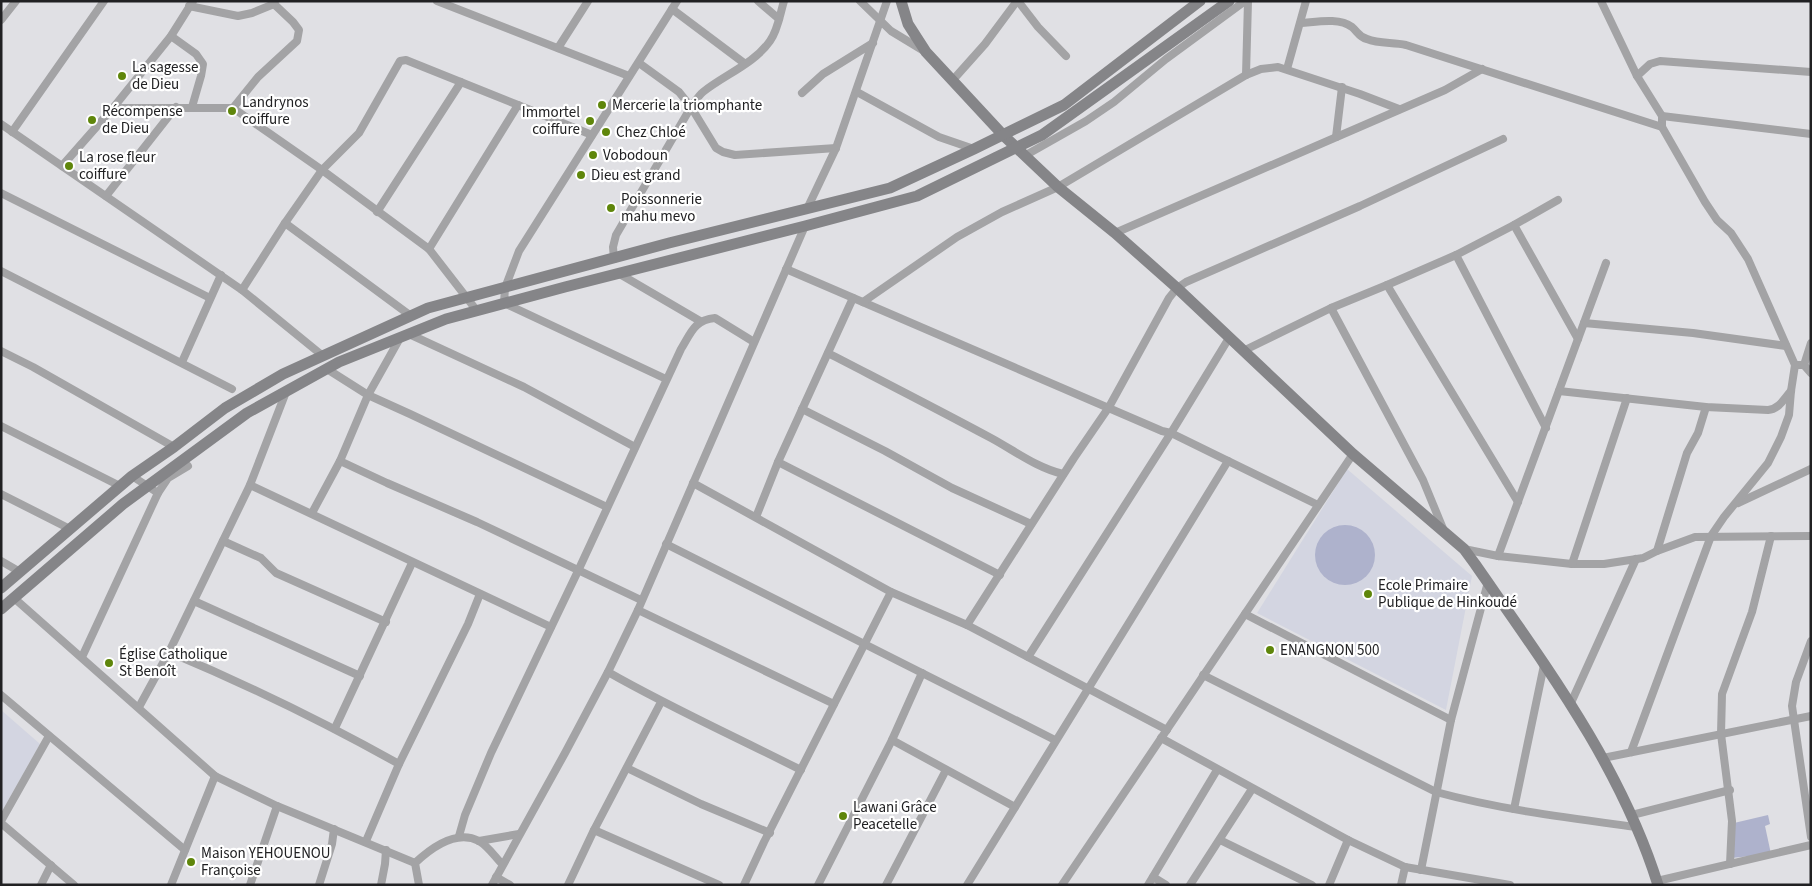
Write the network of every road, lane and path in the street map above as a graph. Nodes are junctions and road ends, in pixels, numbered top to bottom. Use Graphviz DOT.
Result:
graph roads {
  1 [pos="16,1"];
  2 [pos="104,1"];
  3 [pos="437,1"];
  4 [pos="588,1"];
  5 [pos="677,1"];
  6 [pos="758,1"];
  7 [pos="784,1"];
  8 [pos="860,1"];
  9 [pos="887,1"];
  10 [pos="901,1"];
  11 [pos="1018,1"];
  12 [pos="1200,1"];
  13 [pos="1229,1"];
  14 [pos="1247,1"];
  15 [pos="1306,1"];
  16 [pos="1601,1"];
  17 [pos="275,2"];
  18 [pos="191,4"];
  19 [pos="672,10"];
  20 [pos="779,19"];
  21 [pos="1,20"];
  22 [pos="881,21"];
  23 [pos="1301,23"];
  24 [pos="171,36"];
  25 [pos="873,43"];
  26 [pos="558,48"];
  27 [pos="926,52"];
  28 [pos="1066,56"];
  29 [pos="638,63"];
  30 [pos="744,64"];
  31 [pos="1287,69"];
  32 [pos="1482,69"];
  33 [pos="1811,72"];
  34 [pos="1246,75"];
  35 [pos="629,76"];
  36 [pos="1637,76"];
  37 [pos="952,81"];
  38 [pos="461,82"];
  39 [pos="1342,87"];
  40 [pos="857,92"];
  41 [pos="802,94"];
  42 [pos="518,105"];
  43 [pos="176,107"];
  44 [pos="192,107"];
  45 [pos="691,107"];
  46 [pos="113,108"];
  47 [pos="234,108"];
  48 [pos="1399,109"];
  49 [pos="1662,116"];
  50 [pos="1,124"];
  51 [pos="1662,127"];
  52 [pos="12,132"];
  53 [pos="1811,134"];
  54 [pos="592,135"];
  55 [pos="1004,135"];
  56 [pos="1336,138"];
  57 [pos="1503,139"];
  58 [pos="836,148"];
  59 [pos="974,149"];
  60 [pos="1022,151"];
  61 [pos="62,166"];
  62 [pos="322,170"];
  63 [pos="1058,187"];
  64 [pos="1,193"];
  65 [pos="106,196"];
  66 [pos="1558,200"];
  67 [pos="807,209"];
  68 [pos="377,212"];
  69 [pos="285,223"];
  70 [pos="1514,225"];
  71 [pos="805,226"];
  72 [pos="1115,233"];
  73 [pos="428,249"];
  74 [pos="1456,255"];
  75 [pos="614,259"];
  76 [pos="1606,263"];
  77 [pos="786,269"];
  78 [pos="1,272"];
  79 [pos="618,273"];
  80 [pos="220,275"];
  81 [pos="1387,285"];
  82 [pos="505,288"];
  83 [pos="1177,288"];
  84 [pos="242,290"];
  85 [pos="210,298"];
  86 [pos="468,298"];
  87 [pos="853,298"];
  88 [pos="863,302"];
  89 [pos="504,303"];
  90 [pos="1331,308"];
  91 [pos="477,310"];
  92 [pos="411,316"];
  93 [pos="700,322"];
  94 [pos="1584,323"];
  95 [pos="404,336"];
  96 [pos="1229,338"];
  97 [pos="1578,339"];
  98 [pos="754,342"];
  99 [pos="1811,343"];
  100 [pos="1786,346"];
  101 [pos="1,351"];
  102 [pos="1242,351"];
  103 [pos="828,353"];
  104 [pos="323,356"];
  105 [pos="182,362"];
  106 [pos="1795,365"];
  107 [pos="1804,365"];
  108 [pos="327,369"];
  109 [pos="1811,373"];
  110 [pos="666,379"];
  111 [pos="232,388"];
  112 [pos="286,390"];
  113 [pos="1559,391"];
  114 [pos="1790,391"];
  115 [pos="368,395"];
  116 [pos="1627,398"];
  117 [pos="1706,406"];
  118 [pos="1109,407"];
  119 [pos="802,409"];
  120 [pos="1,426"];
  121 [pos="1546,428"];
  122 [pos="1171,433"];
  123 [pos="635,446"];
  124 [pos="174,447"];
  125 [pos="1353,454"];
  126 [pos="340,461"];
  127 [pos="1228,461"];
  128 [pos="778,462"];
  129 [pos="188,466"];
  130 [pos="1811,469"];
  131 [pos="1063,474"];
  132 [pos="132,476"];
  133 [pos="693,483"];
  134 [pos="250,485"];
  135 [pos="120,486"];
  136 [pos="147,486"];
  137 [pos="158,493"];
  138 [pos="1,494"];
  139 [pos="1518,502"];
  140 [pos="1735,504"];
  141 [pos="1318,505"];
  142 [pos="607,507"];
  143 [pos="312,513"];
  144 [pos="756,517"];
  145 [pos="1031,524"];
  146 [pos="70,529"];
  147 [pos="1445,533"];
  148 [pos="1711,536"];
  149 [pos="1771,536"];
  150 [pos="1811,536"];
  151 [pos="223,541"];
  152 [pos="666,544"];
  153 [pos="1464,549"];
  154 [pos="1657,551"];
  155 [pos="1498,556"];
  156 [pos="1636,559"];
  157 [pos="1,561"];
  158 [pos="412,562"];
  159 [pos="1572,564"];
  160 [pos="20,572"];
  161 [pos="578,572"];
  162 [pos="1000,575"];
  163 [pos="1488,582"];
  164 [pos="1,588"];
  165 [pos="890,592"];
  166 [pos="480,594"];
  167 [pos="14,598"];
  168 [pos="641,600"];
  169 [pos="194,601"];
  170 [pos="1,609"];
  171 [pos="638,610"];
  172 [pos="1245,614"];
  173 [pos="386,622"];
  174 [pos="966,625"];
  175 [pos="551,627"];
  176 [pos="1811,641"];
  177 [pos="865,644"];
  178 [pos="169,652"];
  179 [pos="82,657"];
  180 [pos="1028,657"];
  181 [pos="1544,665"];
  182 [pos="608,672"];
  183 [pos="922,673"];
  184 [pos="1203,675"];
  185 [pos="360,676"];
  186 [pos="1089,690"];
  187 [pos="1,695"];
  188 [pos="660,702"];
  189 [pos="834,704"];
  190 [pos="1570,704"];
  191 [pos="139,707"];
  192 [pos="1811,716"];
  193 [pos="1793,719"];
  194 [pos="1451,720"];
  195 [pos="335,728"];
  196 [pos="1166,730"];
  197 [pos="1721,734"];
  198 [pos="49,736"];
  199 [pos="1161,738"];
  200 [pos="892,740"];
  201 [pos="1055,740"];
  202 [pos="1631,752"];
  203 [pos="1603,758"];
  204 [pos="399,764"];
  205 [pos="627,768"];
  206 [pos="801,770"];
  207 [pos="946,770"];
  208 [pos="1217,770"];
  209 [pos="215,776"];
  210 [pos="1252,789"];
  211 [pos="1730,790"];
  212 [pos="1436,792"];
  213 [pos="277,806"];
  214 [pos="1015,807"];
  215 [pos="1514,809"];
  216 [pos="1632,815"];
  217 [pos="1,822"];
  218 [pos="1636,827"];
  219 [pos="334,829"];
  220 [pos="594,830"];
  221 [pos="770,832"];
  222 [pos="519,834"];
  223 [pos="459,836"];
  224 [pos="1811,837"];
  225 [pos="1220,840"];
  226 [pos="1348,840"];
  227 [pos="479,841"];
  228 [pos="366,842"];
  229 [pos="1811,845"];
  230 [pos="185,850"];
  231 [pos="386,850"];
  232 [pos="415,863"];
  233 [pos="502,864"];
  234 [pos="1730,864"];
  235 [pos="51,865"];
  236 [pos="1405,867"];
  237 [pos="1421,870"];
  238 [pos="1153,877"];
  239 [pos="494,881"];
  240 [pos="1657,883"];
  241 [pos="41,885"];
  242 [pos="74,885"];
  243 [pos="171,885"];
  244 [pos="250,885"];
  245 [pos="319,885"];
  246 [pos="381,885"];
  247 [pos="419,885"];
  248 [pos="510,885"];
  249 [pos="568,885"];
  250 [pos="719,885"];
  251 [pos="744,885"];
  252 [pos="818,885"];
  253 [pos="886,885"];
  254 [pos="967,885"];
  255 [pos="1062,885"];
  256 [pos="1148,885"];
  257 [pos="1166,885"];
  258 [pos="1190,885"];
  259 [pos="1312,885"];
  260 [pos="1329,885"];
  261 [pos="1401,885"];
  262 [pos="1509,885"];
  1 -- 21 [label="street"];
  2 -- 52 [label="street"];
  3 -- 26 [label="street"];
  4 -- 26 [label="street"];
  5 -- 19 [label="street"];
  6 -- 20 [label="street"];
  7 -- 20 [label="street"];
  8 -- 22 [label="street"];
  9 -- 22 [label="street"];
  10 -- 27 [label="main road"];
  11 -- 28 [label="street"];
  11 -- 37 [label="street"];
  12 -- 55 [label="main road"];
  13 -- 60 [label="main road"];
  14 -- 34 [label="street"];
  14 -- 60 [label="street"];
  15 -- 23 [label="street"];
  16 -- 36 [label="street"];
  17 -- 18 [label="street"];
  17 -- 47 [label="street"];
  18 -- 24 [label="street"];
  19 -- 29 [label="street"];
  19 -- 30 [label="street"];
  20 -- 30 [label="street"];
  22 -- 25 [label="street"];
  22 -- 27 [label="street"];
  23 -- 31 [label="street"];
  23 -- 32 [label="street"];
  24 -- 44 [label="street"];
  24 -- 46 [label="street"];
  25 -- 40 [label="street"];
  25 -- 41 [label="street"];
  26 -- 35 [label="street"];
  27 -- 37 [label="main road"];
  29 -- 35 [label="street"];
  29 -- 45 [label="street"];
  30 -- 45 [label="street"];
  31 -- 34 [label="street"];
  31 -- 39 [label="street"];
  32 -- 48 [label="street"];
  32 -- 51 [label="street"];
  33 -- 36 [label="street"];
  34 -- 63 [label="street"];
  35 -- 54 [label="street"];
  36 -- 49 [label="street"];
  37 -- 55 [label="main road"];
  38 -- 42 [label="street"];
  38 -- 62 [label="street"];
  38 -- 68 [label="street"];
  39 -- 48 [label="street"];
  39 -- 56 [label="street"];
  40 -- 58 [label="street"];
  40 -- 59 [label="street"];
  42 -- 54 [label="street"];
  42 -- 73 [label="street"];
  43 -- 44 [label="street"];
  43 -- 46 [label="street"];
  43 -- 65 [label="street"];
  44 -- 47 [label="street"];
  45 -- 58 [label="street"];
  45 -- 75 [label="street"];
  46 -- 61 [label="street"];
  47 -- 62 [label="street"];
  48 -- 56 [label="street"];
  49 -- 51 [label="street"];
  49 -- 53 [label="street"];
  50 -- 52 [label="street"];
  51 -- 100 [label="street"];
  52 -- 61 [label="street"];
  54 -- 82 [label="street"];
  55 -- 59 [label="main road"];
  55 -- 60 [label="main road"];
  56 -- 72 [label="street"];
  57 -- 83 [label="street"];
  58 -- 67 [label="street"];
  59 -- 67 [label="main road"];
  60 -- 63 [label="main road"];
  60 -- 71 [label="main road"];
  61 -- 65 [label="street"];
  62 -- 68 [label="street"];
  62 -- 69 [label="street"];
  63 -- 72 [label="main road"];
  63 -- 88 [label="street"];
  64 -- 85 [label="street"];
  65 -- 80 [label="street"];
  66 -- 70 [label="street"];
  67 -- 75 [label="main road"];
  68 -- 73 [label="street"];
  69 -- 84 [label="street"];
  69 -- 92 [label="street"];
  70 -- 74 [label="street"];
  70 -- 97 [label="street"];
  71 -- 77 [label="street"];
  71 -- 79 [label="main road"];
  72 -- 83 [label="main road"];
  73 -- 86 [label="street"];
  74 -- 81 [label="street"];
  74 -- 121 [label="street"];
  75 -- 82 [label="main road"];
  76 -- 94 [label="street"];
  77 -- 87 [label="street"];
  77 -- 98 [label="street"];
  78 -- 105 [label="street"];
  79 -- 89 [label="main road"];
  79 -- 93 [label="street"];
  80 -- 84 [label="street"];
  80 -- 85 [label="street"];
  81 -- 90 [label="street"];
  81 -- 139 [label="street"];
  82 -- 86 [label="main road"];
  82 -- 89 [label="street"];
  83 -- 96 [label="main road"];
  83 -- 118 [label="street"];
  84 -- 104 [label="street"];
  85 -- 105 [label="street"];
  86 -- 91 [label="street"];
  86 -- 92 [label="main road"];
  87 -- 88 [label="street"];
  87 -- 103 [label="street"];
  88 -- 118 [label="street"];
  89 -- 91 [label="main road"];
  89 -- 110 [label="street"];
  90 -- 102 [label="street"];
  90 -- 147 [label="street"];
  91 -- 95 [label="main road"];
  92 -- 104 [label="main road"];
  93 -- 98 [label="street"];
  93 -- 110 [label="street"];
  94 -- 97 [label="street"];
  94 -- 100 [label="street"];
  95 -- 108 [label="main road"];
  95 -- 115 [label="street"];
  95 -- 123 [label="street"];
  96 -- 102 [label="main road"];
  96 -- 122 [label="street"];
  97 -- 113 [label="street"];
  98 -- 133 [label="street"];
  99 -- 107 [label="street"];
  100 -- 106 [label="street"];
  101 -- 124 [label="street"];
  102 -- 125 [label="main road"];
  103 -- 119 [label="street"];
  103 -- 131 [label="street"];
  104 -- 124 [label="main road"];
  105 -- 111 [label="street"];
  106 -- 107 [label="street"];
  106 -- 114 [label="street"];
  107 -- 109 [label="street"];
  108 -- 112 [label="main road"];
  108 -- 115 [label="street"];
  110 -- 123 [label="street"];
  112 -- 134 [label="street"];
  112 -- 136 [label="main road"];
  113 -- 116 [label="street"];
  113 -- 121 [label="street"];
  114 -- 117 [label="street"];
  114 -- 140 [label="street"];
  115 -- 126 [label="street"];
  115 -- 142 [label="street"];
  116 -- 117 [label="street"];
  116 -- 159 [label="street"];
  117 -- 154 [label="street"];
  118 -- 122 [label="street"];
  118 -- 131 [label="street"];
  119 -- 128 [label="street"];
  119 -- 145 [label="street"];
  120 -- 135 [label="street"];
  121 -- 139 [label="street"];
  122 -- 127 [label="street"];
  122 -- 180 [label="street"];
  123 -- 142 [label="street"];
  124 -- 132 [label="main road"];
  125 -- 141 [label="street"];
  125 -- 147 [label="main road"];
  126 -- 143 [label="street"];
  126 -- 161 [label="street"];
  127 -- 141 [label="street"];
  127 -- 186 [label="street"];
  128 -- 144 [label="street"];
  128 -- 162 [label="street"];
  129 -- 137 [label="street"];
  130 -- 140 [label="street"];
  131 -- 145 [label="street"];
  132 -- 135 [label="main road"];
  132 -- 136 [label="street"];
  133 -- 144 [label="street"];
  133 -- 152 [label="street"];
  134 -- 143 [label="street"];
  134 -- 151 [label="street"];
  135 -- 146 [label="main road"];
  136 -- 137 [label="street"];
  136 -- 167 [label="main road"];
  137 -- 179 [label="street"];
  138 -- 146 [label="street"];
  139 -- 155 [label="street"];
  140 -- 148 [label="street"];
  141 -- 172 [label="street"];
  142 -- 161 [label="street"];
  143 -- 158 [label="street"];
  144 -- 165 [label="street"];
  145 -- 162 [label="street"];
  146 -- 160 [label="main road"];
  147 -- 153 [label="main road"];
  148 -- 149 [label="street"];
  148 -- 154 [label="street"];
  148 -- 202 [label="street"];
  149 -- 150 [label="street"];
  149 -- 197 [label="street"];
  151 -- 169 [label="street"];
  151 -- 173 [label="street"];
  152 -- 168 [label="street"];
  152 -- 177 [label="street"];
  153 -- 155 [label="street"];
  153 -- 163 [label="main road"];
  154 -- 156 [label="street"];
  155 -- 159 [label="street"];
  156 -- 159 [label="street"];
  156 -- 190 [label="street"];
  157 -- 160 [label="street"];
  158 -- 166 [label="street"];
  158 -- 173 [label="street"];
  160 -- 164 [label="main road"];
  161 -- 168 [label="street"];
  161 -- 175 [label="street"];
  162 -- 174 [label="street"];
  163 -- 181 [label="main road"];
  163 -- 194 [label="street"];
  165 -- 174 [label="street"];
  165 -- 177 [label="street"];
  166 -- 175 [label="street"];
  166 -- 204 [label="street"];
  167 -- 170 [label="main road"];
  167 -- 179 [label="street"];
  168 -- 171 [label="street"];
  169 -- 178 [label="street"];
  169 -- 185 [label="street"];
  171 -- 182 [label="street"];
  171 -- 189 [label="street"];
  172 -- 184 [label="street"];
  172 -- 194 [label="street"];
  173 -- 185 [label="street"];
  174 -- 180 [label="street"];
  175 -- 223 [label="street"];
  176 -- 193 [label="street"];
  177 -- 183 [label="street"];
  177 -- 189 [label="street"];
  178 -- 191 [label="street"];
  178 -- 195 [label="street"];
  179 -- 191 [label="street"];
  180 -- 186 [label="street"];
  181 -- 190 [label="main road"];
  181 -- 215 [label="street"];
  182 -- 188 [label="street"];
  182 -- 222 [label="street"];
  183 -- 200 [label="street"];
  183 -- 201 [label="street"];
  184 -- 196 [label="street"];
  184 -- 212 [label="street"];
  185 -- 195 [label="street"];
  186 -- 196 [label="street"];
  186 -- 201 [label="street"];
  187 -- 198 [label="street"];
  188 -- 205 [label="street"];
  188 -- 206 [label="street"];
  189 -- 206 [label="street"];
  190 -- 203 [label="main road"];
  191 -- 209 [label="street"];
  192 -- 193 [label="street"];
  193 -- 197 [label="street"];
  193 -- 224 [label="street"];
  194 -- 212 [label="street"];
  195 -- 204 [label="street"];
  196 -- 199 [label="street"];
  197 -- 202 [label="street"];
  197 -- 211 [label="street"];
  198 -- 217 [label="street"];
  198 -- 230 [label="street"];
  199 -- 208 [label="street"];
  199 -- 255 [label="street"];
  200 -- 207 [label="street"];
  200 -- 252 [label="street"];
  201 -- 214 [label="street"];
  202 -- 203 [label="street"];
  203 -- 216 [label="main road"];
  204 -- 228 [label="street"];
  205 -- 220 [label="street"];
  205 -- 221 [label="street"];
  206 -- 221 [label="street"];
  207 -- 214 [label="street"];
  207 -- 253 [label="street"];
  208 -- 210 [label="street"];
  208 -- 238 [label="street"];
  209 -- 213 [label="street"];
  209 -- 230 [label="street"];
  210 -- 225 [label="street"];
  210 -- 226 [label="street"];
  211 -- 216 [label="street"];
  211 -- 234 [label="street"];
  212 -- 215 [label="street"];
  212 -- 237 [label="street"];
  213 -- 219 [label="street"];
  213 -- 244 [label="street"];
  214 -- 254 [label="street"];
  215 -- 218 [label="street"];
  216 -- 218 [label="main road"];
  217 -- 235 [label="street"];
  218 -- 240 [label="main road"];
  219 -- 228 [label="street"];
  219 -- 245 [label="street"];
  220 -- 249 [label="street"];
  220 -- 250 [label="street"];
  221 -- 251 [label="street"];
  222 -- 227 [label="street"];
  222 -- 233 [label="street"];
  223 -- 227 [label="street"];
  223 -- 232 [label="street"];
  225 -- 258 [label="street"];
  225 -- 259 [label="street"];
  226 -- 236 [label="street"];
  226 -- 260 [label="street"];
  227 -- 233 [label="street"];
  228 -- 231 [label="street"];
  229 -- 234 [label="street"];
  230 -- 243 [label="street"];
  231 -- 232 [label="street"];
  231 -- 246 [label="street"];
  232 -- 247 [label="street"];
  233 -- 239 [label="street"];
  234 -- 240 [label="street"];
  235 -- 241 [label="street"];
  235 -- 242 [label="street"];
  236 -- 237 [label="street"];
  236 -- 261 [label="street"];
  237 -- 262 [label="street"];
  238 -- 256 [label="street"];
  238 -- 257 [label="street"];
  239 -- 248 [label="street"];
}
